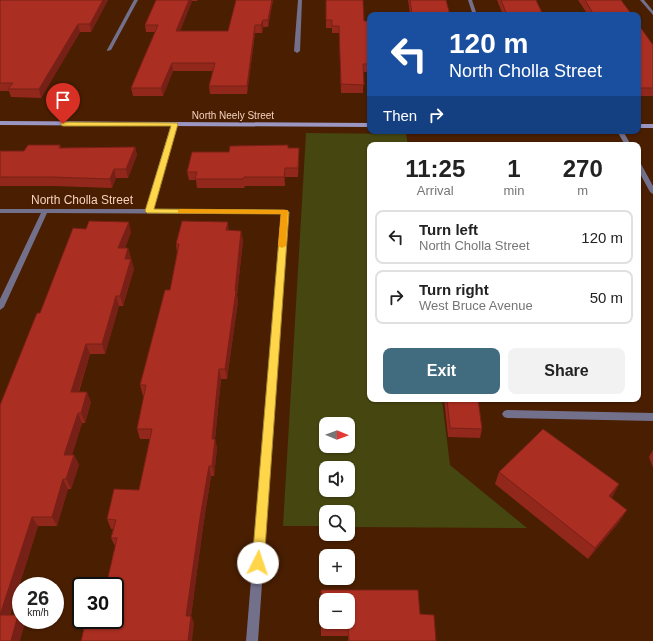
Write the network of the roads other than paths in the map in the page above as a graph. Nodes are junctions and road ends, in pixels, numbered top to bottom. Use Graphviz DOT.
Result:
graph roads {
  1 [pos="136,0"];
  2 [pos="300,0"];
  3 [pos="470,0"];
  4 [pos="642,0"];
  5 [pos="473,12"];
  6 [pos="653,14"];
  7 [pos="110,50"];
  8 [pos="296,51"];
  9 [pos="0,123"];
  10 [pos="174,124"];
  11 [pos="367,125"];
  12 [pos="641,126"];
  13 [pos="653,126"];
  14 [pos="641,170"];
  15 [pos="653,192"];
  16 [pos="0,211"];
  17 [pos="44,211"];
  18 [pos="149,211"];
  19 [pos="0,307"];
  20 [pos="507,414"];
  21 [pos="653,417"];
  22 [pos="252,641"];
  1 -- 7 [label="street"];
  2 -- 8 [label="street"];
  3 -- 5 [label="street"];
  4 -- 6 [label="street"];
  9 -- 10 [label="street, North Neely Street"];
  10 -- 11 [label="street, North Neely Street"];
  10 -- 18 [label="street"];
  12 -- 13 [label="street"];
  14 -- 15 [label="street"];
  16 -- 17 [label="street, North Cholla Street"];
  17 -- 18 [label="street, North Cholla Street"];
  17 -- 19 [label="street"];
  18 -- 22 [label="street, North Cholla Street"];
  20 -- 21 [label="street"];
}
